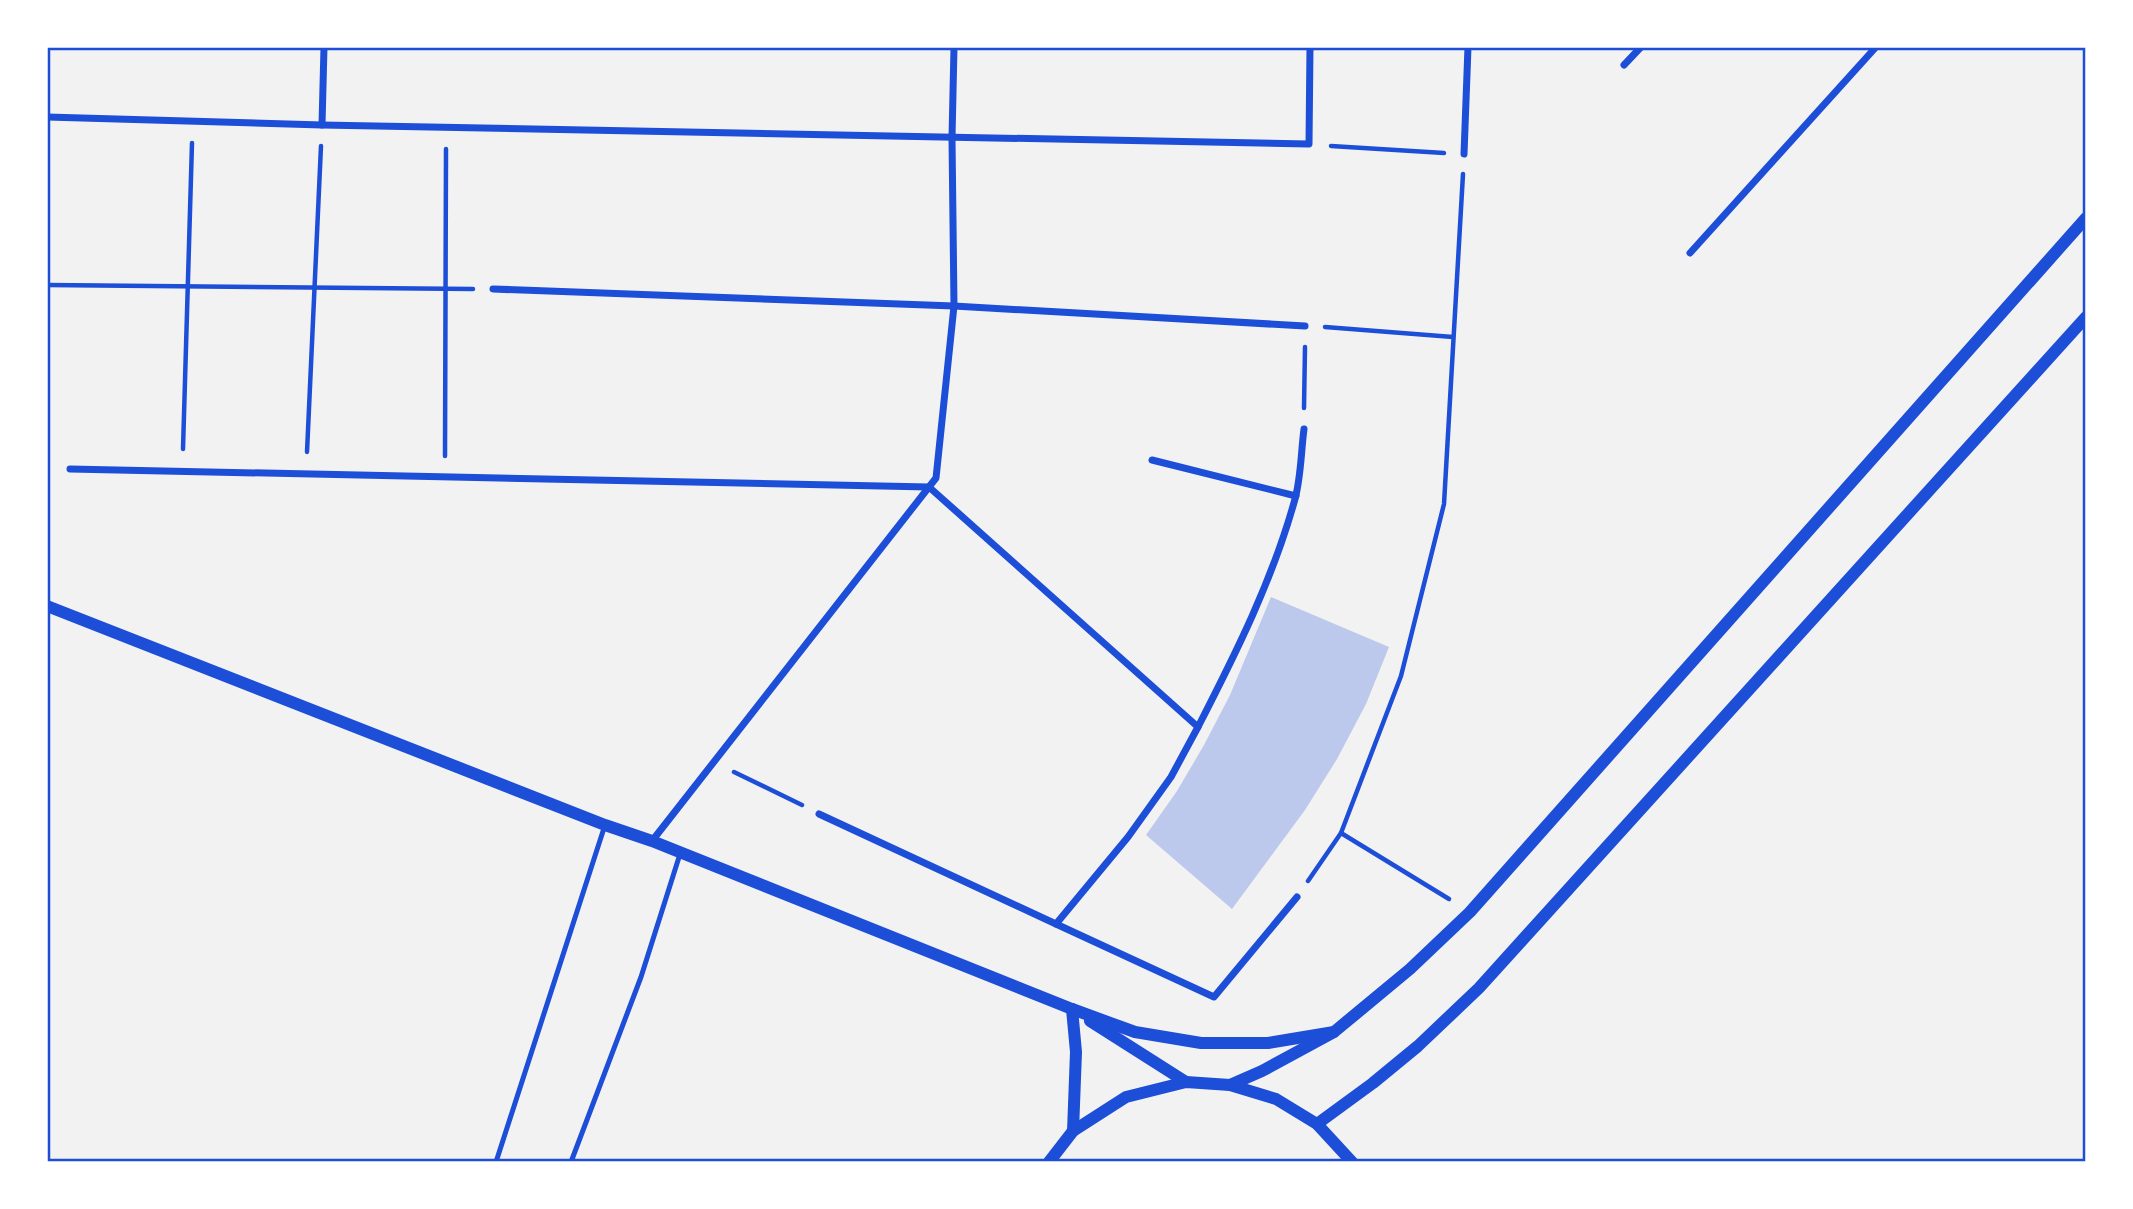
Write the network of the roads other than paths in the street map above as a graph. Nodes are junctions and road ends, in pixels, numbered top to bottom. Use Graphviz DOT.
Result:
graph roads {
  1 [pos="324,47"];
  2 [pos="954,47"];
  3 [pos="1310,47"];
  4 [pos="1468,47"];
  5 [pos="1641,47"];
  6 [pos="1876,47"];
  7 [pos="1624,65"];
  8 [pos="47,117"];
  9 [pos="322,125"];
  10 [pos="952,138"];
  11 [pos="1464,154"];
  12 [pos="2086,218"];
  13 [pos="1690,253"];
  14 [pos="493,289"];
  15 [pos="954,306"];
  16 [pos="2086,317"];
  17 [pos="1305,326"];
  18 [pos="1304,429"];
  19 [pos="1152,460"];
  20 [pos="71,469"];
  21 [pos="929,487"];
  22 [pos="1296,496"];
  23 [pos="47,606"];
  24 [pos="1198,727"];
  25 [pos="819,814"];
  26 [pos="605,825"];
  27 [pos="652,841"];
  28 [pos="680,854"];
  29 [pos="1297,897"];
  30 [pos="1056,924"];
  31 [pos="1072,1009"];
  32 [pos="1334,1032"];
  33 [pos="1186,1082"];
  34 [pos="1230,1084"];
  35 [pos="1317,1124"];
  36 [pos="1073,1131"];
  37 [pos="496,1162"];
  38 [pos="571,1162"];
  39 [pos="1049,1162"];
  40 [pos="1352,1162"];
  1 -- 9 [label="street"];
  2 -- 10 [label="street"];
  3 -- 10 [label="street"];
  4 -- 11 [label="street"];
  5 -- 7 [label="street"];
  6 -- 13 [label="street"];
  8 -- 9 [label="street"];
  9 -- 10 [label="street"];
  10 -- 15 [label="street"];
  12 -- 32 [label="street"];
  14 -- 15 [label="street"];
  15 -- 17 [label="street"];
  15 -- 21 [label="street"];
  16 -- 35 [label="street"];
  18 -- 22 [label="street"];
  19 -- 22 [label="street"];
  20 -- 21 [label="street"];
  21 -- 24 [label="street"];
  21 -- 27 [label="street"];
  22 -- 24 [label="street"];
  23 -- 26 [label="street"];
  24 -- 30 [label="street"];
  25 -- 30 [label="street"];
  26 -- 27 [label="street"];
  26 -- 37 [label="lane"];
  27 -- 28 [label="street"];
  28 -- 31 [label="street"];
  28 -- 38 [label="lane"];
  29 -- 30 [label="street"];
  31 -- 32 [label="street"];
  31 -- 33 [label="street"];
  31 -- 36 [label="street"];
  32 -- 34 [label="street"];
  33 -- 34 [label="street"];
  33 -- 36 [label="street"];
  34 -- 35 [label="street"];
  35 -- 40 [label="street"];
  36 -- 39 [label="street"];
}
